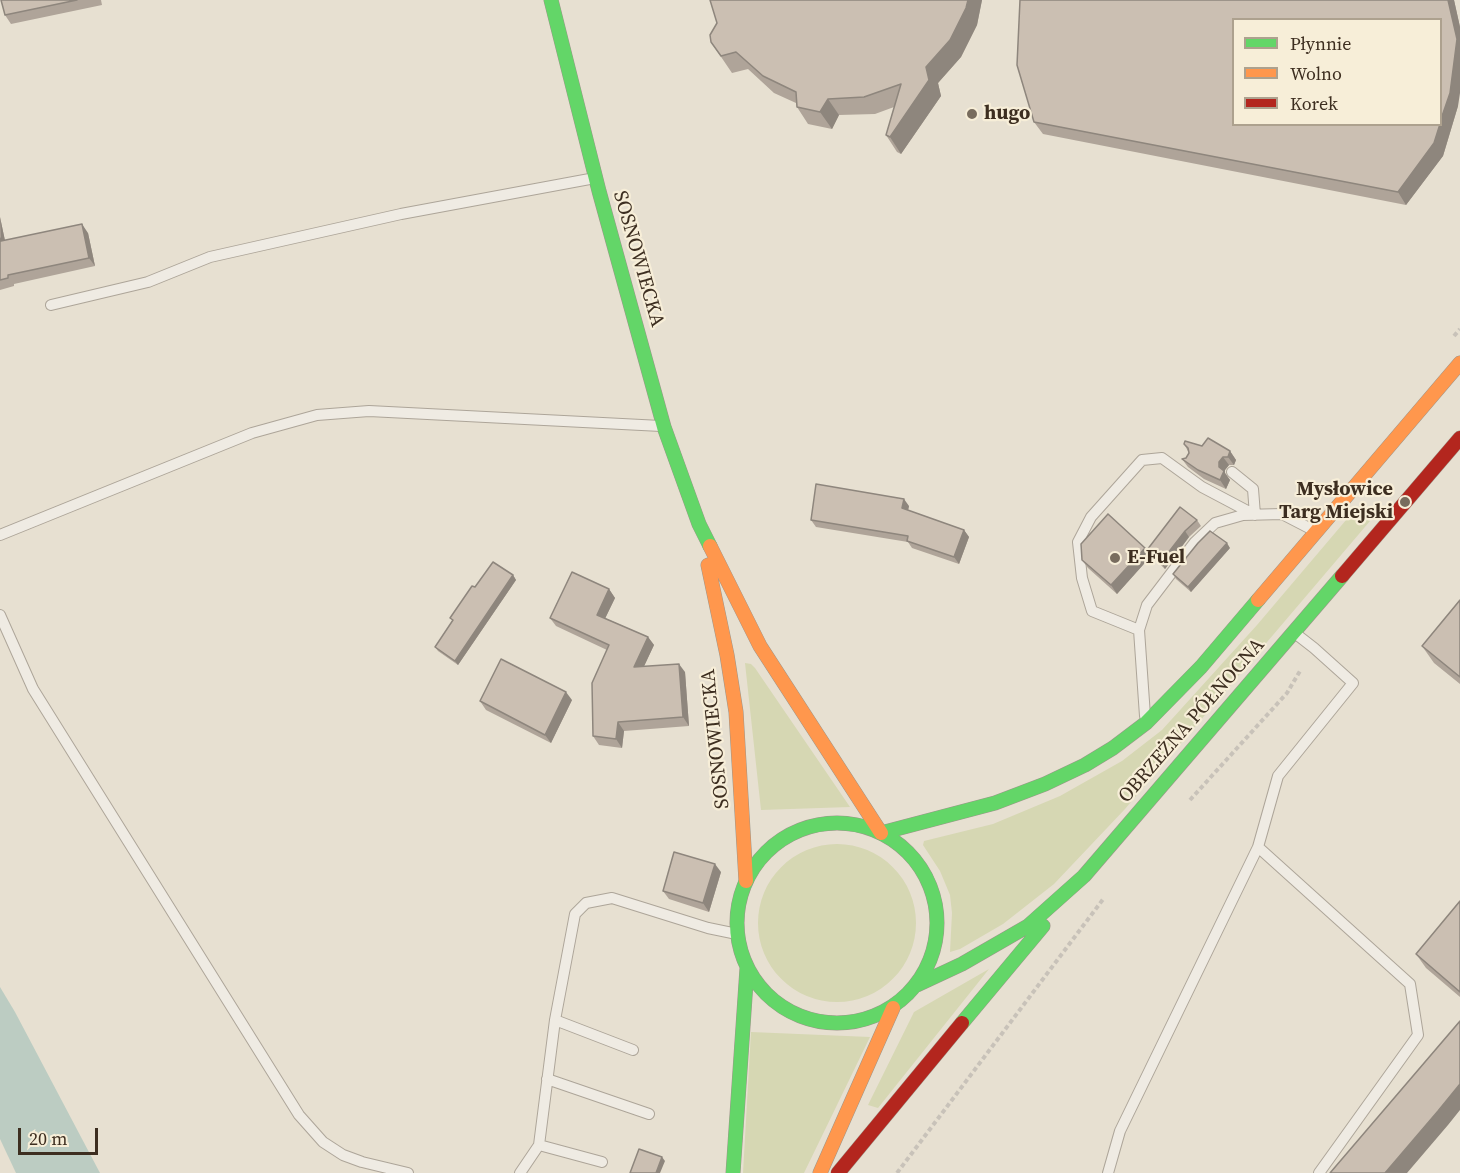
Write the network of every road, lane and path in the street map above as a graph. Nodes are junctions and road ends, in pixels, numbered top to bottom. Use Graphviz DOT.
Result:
graph roads {
  1 [pos="551,0"];
  2 [pos="595,178"];
  3 [pos="51,305"];
  4 [pos="1460,363"];
  5 [pos="664,426"];
  6 [pos="1460,438"];
  7 [pos="1162,458"];
  8 [pos="1188,460"];
  9 [pos="1232,472"];
  10 [pos="1255,515"];
  11 [pos="699,524"];
  12 [pos="1316,532"];
  13 [pos="0,535"];
  14 [pos="0,615"];
  15 [pos="1139,630"];
  16 [pos="1293,633"];
  17 [pos="1314,648"];
  18 [pos="1146,723"];
  19 [pos="1185,806"];
  20 [pos="881,833"];
  21 [pos="1257,847"];
  22 [pos="1084,876"];
  23 [pos="746,881"];
  24 [pos="1110,891"];
  25 [pos="737,934"];
  26 [pos="747,968"];
  27 [pos="917,985"];
  28 [pos="893,1008"];
  29 [pos="555,1020"];
  30 [pos="633,1050"];
  31 [pos="547,1079"];
  32 [pos="649,1114"];
  33 [pos="539,1145"];
  34 [pos="602,1162"];
  35 [pos="408,1173"];
  36 [pos="520,1173"];
  37 [pos="733,1173"];
  38 [pos="820,1173"];
  39 [pos="838,1173"];
  40 [pos="897,1173"];
  41 [pos="1108,1173"];
  42 [pos="1319,1173"];
  1 -- 2 [label="street, SOSNOWIECKA"];
  2 -- 3 [label="lane"];
  2 -- 5 [label="street, SOSNOWIECKA"];
  4 -- 12 [label="street, OBRZEŻNA PÓŁNOCNA"];
  5 -- 11 [label="street, SOSNOWIECKA"];
  5 -- 13 [label="lane"];
  6 -- 16 [label="street, OBRZEŻNA PÓŁNOCNA"];
  7 -- 8 [label="lane"];
  7 -- 10 [label="lane"];
  7 -- 15 [label="lane"];
  9 -- 10 [label="lane"];
  10 -- 12 [label="lane"];
  10 -- 15 [label="lane"];
  11 -- 20 [label="street, SOSNOWIECKA"];
  11 -- 23 [label="street, SOSNOWIECKA"];
  12 -- 18 [label="street, OBRZEŻNA PÓŁNOCNA"];
  14 -- 35 [label="lane"];
  15 -- 18 [label="lane"];
  16 -- 17 [label="lane"];
  16 -- 22 [label="street, OBRZEŻNA PÓŁNOCNA"];
  17 -- 19 [label="path"];
  17 -- 21 [label="lane"];
  18 -- 20 [label="street, OBRZEŻNA PÓŁNOCNA"];
  20 -- 23 [label="street, SOSNOWIECKA"];
  20 -- 27 [label="street, SOSNOWIECKA"];
  21 -- 41 [label="lane"];
  21 -- 42 [label="lane"];
  22 -- 27 [label="street, OBRZEŻNA PÓŁNOCNA"];
  22 -- 39 [label="street"];
  23 -- 25 [label="street, SOSNOWIECKA"];
  24 -- 40 [label="path"];
  25 -- 26 [label="street, SOSNOWIECKA"];
  25 -- 29 [label="lane"];
  26 -- 28 [label="street, SOSNOWIECKA"];
  26 -- 37 [label="street, SOSNOWIECKA"];
  27 -- 28 [label="street, SOSNOWIECKA"];
  28 -- 38 [label="street, SOSNOWIECKA"];
  29 -- 30 [label="lane"];
  29 -- 31 [label="lane"];
  31 -- 32 [label="lane"];
  31 -- 33 [label="lane"];
  33 -- 34 [label="lane"];
  33 -- 36 [label="lane"];
}
